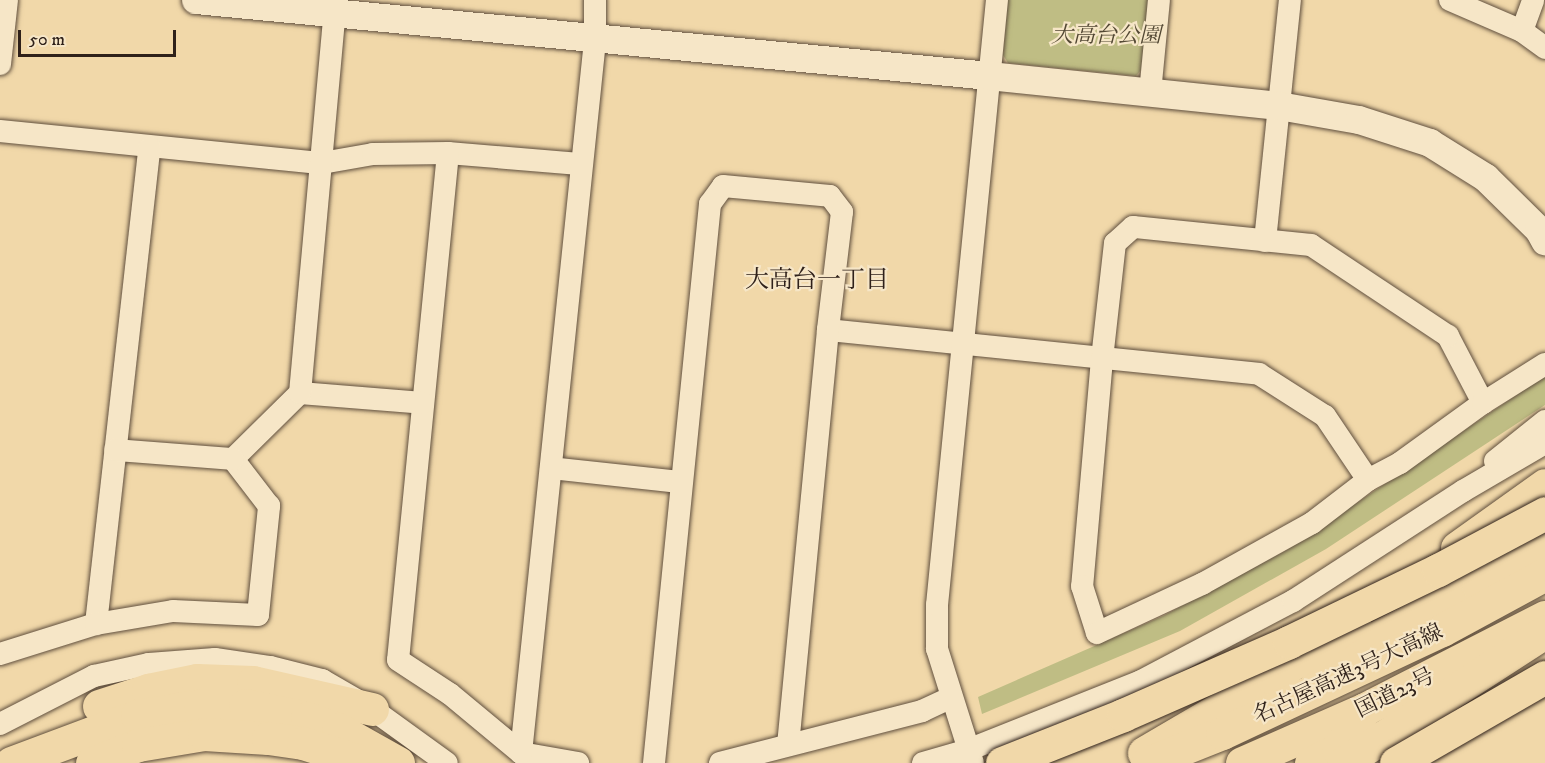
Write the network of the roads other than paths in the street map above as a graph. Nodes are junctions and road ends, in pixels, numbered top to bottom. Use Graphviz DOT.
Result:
graph roads {
  1 [pos="7,0"];
  2 [pos="195,0"];
  3 [pos="595,0"];
  4 [pos="997,0"];
  5 [pos="1159,0"];
  6 [pos="1290,0"];
  7 [pos="1450,0"];
  8 [pos="1533,0"];
  9 [pos="335,7"];
  10 [pos="1522,31"];
  11 [pos="594,40"];
  12 [pos="1545,48"];
  13 [pos="0,64"];
  14 [pos="989,76"];
  15 [pos="1150,93"];
  16 [pos="1279,106"];
  17 [pos="0,131"];
  18 [pos="149,148"];
  19 [pos="448,153"];
  20 [pos="322,163"];
  21 [pos="580,164"];
  22 [pos="1265,241"];
  23 [pos="1545,241"];
  24 [pos="828,330"];
  25 [pos="962,343"];
  26 [pos="1102,359"];
  27 [pos="1545,364"];
  28 [pos="300,393"];
  29 [pos="423,403"];
  30 [pos="1483,403"];
  31 [pos="1545,421"];
  32 [pos="1545,443"];
  33 [pos="115,450"];
  34 [pos="233,459"];
  35 [pos="551,468"];
  36 [pos="1368,480"];
  37 [pos="681,482"];
  38 [pos="1545,485"];
  39 [pos="1463,491"];
  40 [pos="1545,513"];
  41 [pos="1545,545"];
  42 [pos="1545,574"];
  43 [pos="1545,617"];
  44 [pos="96,624"];
  45 [pos="1545,632"];
  46 [pos="0,654"];
  47 [pos="1545,677"];
  48 [pos="1545,695"];
  49 [pos="951,698"];
  50 [pos="372,709"];
  51 [pos="1365,709"];
  52 [pos="0,724"];
  53 [pos="788,744"];
  54 [pos="0,745"];
  55 [pos="521,753"];
  56 [pos="970,757"];
  57 [pos="1136,762"];
  58 [pos="11,763"];
  59 [pos="92,763"];
  60 [pos="158,763"];
  61 [pos="309,763"];
  62 [pos="365,763"];
  63 [pos="398,763"];
  64 [pos="447,763"];
  65 [pos="578,763"];
  66 [pos="654,763"];
  67 [pos="720,763"];
  68 [pos="923,763"];
  69 [pos="1002,763"];
  70 [pos="1242,763"];
  71 [pos="1311,763"];
  72 [pos="1343,763"];
  73 [pos="1383,763"];
  74 [pos="1396,763"];
  1 -- 13 [label="street"];
  2 -- 9 [label="street"];
  3 -- 11 [label="street"];
  4 -- 14 [label="street"];
  5 -- 15 [label="street"];
  6 -- 16 [label="street"];
  7 -- 10 [label="street"];
  8 -- 10 [label="street"];
  9 -- 11 [label="street"];
  9 -- 20 [label="street"];
  10 -- 12 [label="street"];
  11 -- 14 [label="street"];
  11 -- 21 [label="street"];
  14 -- 15 [label="street"];
  14 -- 25 [label="street"];
  15 -- 16 [label="street"];
  16 -- 22 [label="street"];
  16 -- 23 [label="street"];
  17 -- 18 [label="street"];
  18 -- 20 [label="street"];
  18 -- 33 [label="street"];
  19 -- 20 [label="street"];
  19 -- 21 [label="street"];
  19 -- 29 [label="street"];
  20 -- 28 [label="street"];
  21 -- 35 [label="street"];
  22 -- 26 [label="street"];
  22 -- 30 [label="street"];
  24 -- 25 [label="street"];
  24 -- 37 [label="street"];
  24 -- 53 [label="street"];
  25 -- 26 [label="street"];
  25 -- 49 [label="street"];
  26 -- 36 [label="street"];
  26 -- 36 [label="street"];
  27 -- 30 [label="street"];
  28 -- 29 [label="street"];
  28 -- 34 [label="street"];
  29 -- 55 [label="street"];
  30 -- 36 [label="street"];
  31 -- 39 [label="street"];
  32 -- 39 [label="street"];
  33 -- 34 [label="street"];
  33 -- 44 [label="street"];
  34 -- 44 [label="street"];
  35 -- 37 [label="street"];
  35 -- 55 [label="street"];
  37 -- 66 [label="street"];
  38 -- 57 [label="highway"];
  39 -- 56 [label="street"];
  40 -- 69 [label="highway, bridge"];
  41 -- 57 [label="highway"];
  42 -- 57 [label="highway, 名古屋高速3号大高線"];
  43 -- 51 [label="highway, 国道23号"];
  44 -- 46 [label="street"];
  45 -- 72 [label="highway"];
  47 -- 74 [label="highway, bridge"];
  48 -- 73 [label="street"];
  49 -- 53 [label="street"];
  49 -- 56 [label="street"];
  50 -- 52 [label="street"];
  50 -- 54 [label="highway"];
  50 -- 64 [label="street"];
  51 -- 70 [label="highway, 国道23号"];
  51 -- 71 [label="highway"];
  53 -- 67 [label="street"];
  55 -- 65 [label="street"];
  56 -- 68 [label="street"];
  58 -- 63 [label="highway"];
  59 -- 62 [label="highway"];
  60 -- 61 [label="highway"];
}
